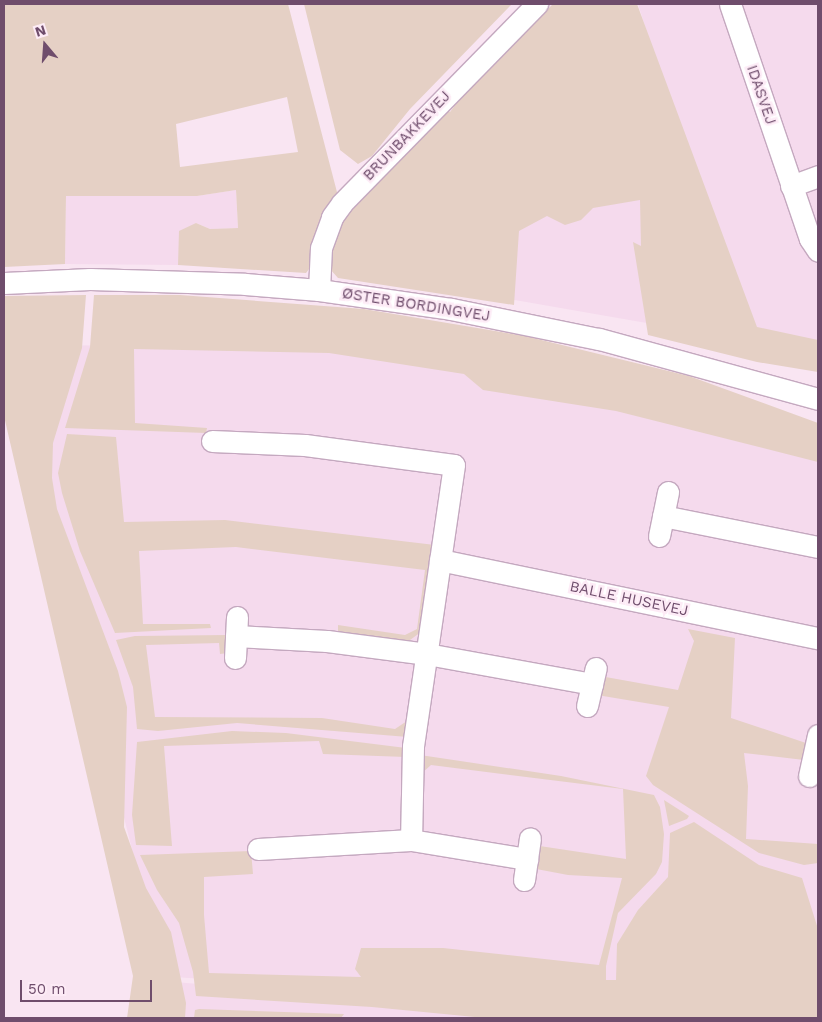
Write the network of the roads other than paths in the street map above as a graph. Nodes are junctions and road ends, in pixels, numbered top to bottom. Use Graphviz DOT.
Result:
graph roads {
  1 [pos="537,4"];
  2 [pos="730,4"];
  3 [pos="818,176"];
  4 [pos="792,186"];
  5 [pos="818,251"];
  6 [pos="4,283"];
  7 [pos="319,290"];
  8 [pos="818,399"];
  9 [pos="212,441"];
  10 [pos="668,492"];
  11 [pos="818,547"];
  12 [pos="440,560"];
  13 [pos="818,636"];
  14 [pos="427,654"];
  15 [pos="235,658"];
  16 [pos="587,706"];
  17 [pos="817,748"];
  18 [pos="809,776"];
  19 [pos="411,840"];
  20 [pos="258,849"];
  21 [pos="524,880"];
  1 -- 7 [label="street, BRUNBAKKEVEJ"];
  2 -- 4 [label="street, IDASVEJ"];
  3 -- 4 [label="street"];
  4 -- 5 [label="street, IDASVEJ"];
  6 -- 7 [label="street, ØSTER BORDINGVEJ"];
  7 -- 8 [label="street, ØSTER BORDINGVEJ"];
  9 -- 12 [label="street"];
  10 -- 11 [label="street"];
  12 -- 13 [label="street, BALLE HUSEVEJ"];
  12 -- 14 [label="street"];
  14 -- 15 [label="street"];
  14 -- 16 [label="street"];
  14 -- 19 [label="street"];
  17 -- 18 [label="street"];
  19 -- 20 [label="street"];
  19 -- 21 [label="street"];
}
